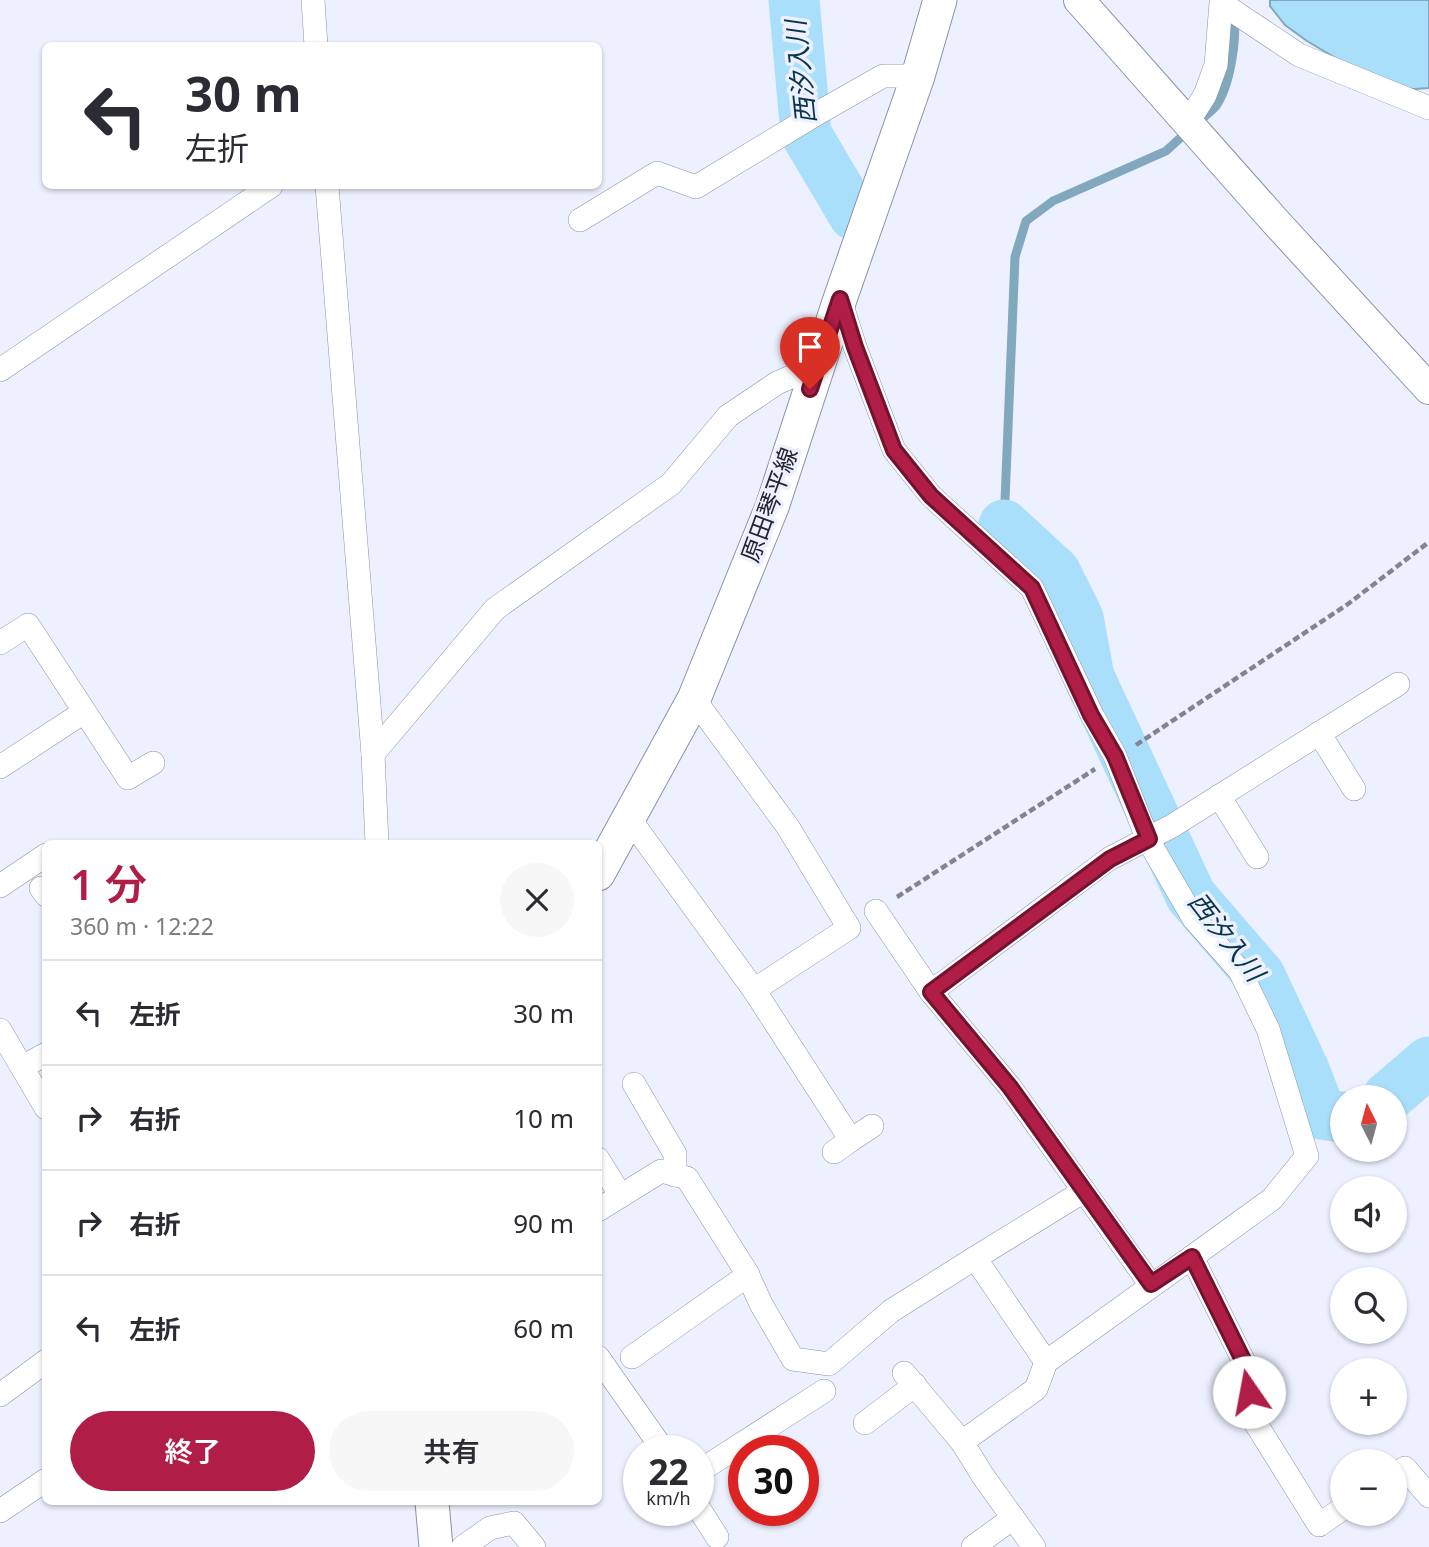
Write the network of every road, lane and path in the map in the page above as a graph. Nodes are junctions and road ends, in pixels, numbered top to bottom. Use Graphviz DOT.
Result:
graph roads {
  1 [pos="313,0"];
  2 [pos="940,0"];
  3 [pos="1079,0"];
  4 [pos="1222,3"];
  5 [pos="316,42"];
  6 [pos="918,76"];
  7 [pos="1429,108"];
  8 [pos="1197,132"];
  9 [pos="267,189"];
  10 [pos="327,189"];
  11 [pos="580,220"];
  12 [pos="840,299"];
  13 [pos="818,365"];
  14 [pos="0,369"];
  15 [pos="1429,389"];
  16 [pos="1429,542"];
  17 [pos="0,643"];
  18 [pos="1398,684"];
  19 [pos="694,699"];
  20 [pos="85,712"];
  21 [pos="1319,733"];
  22 [pos="1124,751"];
  23 [pos="373,754"];
  24 [pos="153,763"];
  25 [pos="0,767"];
  26 [pos="1354,789"];
  27 [pos="1219,796"];
  28 [pos="629,818"];
  29 [pos="1149,839"];
  30 [pos="377,840"];
  31 [pos="1257,857"];
  32 [pos="42,858"];
  33 [pos="602,867"];
  34 [pos="0,886"];
  35 [pos="876,911"];
  36 [pos="754,990"];
  37 [pos="931,992"];
  38 [pos="0,1030"];
  39 [pos="42,1056"];
  40 [pos="22,1067"];
  41 [pos="634,1084"];
  42 [pos="42,1101"];
  43 [pos="872,1126"];
  44 [pos="602,1165"];
  45 [pos="675,1175"];
  46 [pos="1084,1191"];
  47 [pos="621,1196"];
  48 [pos="602,1208"];
  49 [pos="1192,1257"];
  50 [pos="975,1258"];
  51 [pos="748,1275"];
  52 [pos="1151,1284"];
  53 [pos="632,1357"];
  54 [pos="1046,1362"];
  55 [pos="602,1363"];
  56 [pos="42,1364"];
  57 [pos="824,1391"];
  58 [pos="0,1395"];
  59 [pos="866,1423"];
  60 [pos="653,1435"];
  61 [pos="962,1442"];
  62 [pos="714,1462"];
  63 [pos="1407,1470"];
  64 [pos="42,1482"];
  65 [pos="1429,1496"];
  66 [pos="432,1505"];
  67 [pos="0,1511"];
  68 [pos="1330,1517"];
  69 [pos="1013,1518"];
  70 [pos="710,1526"];
  71 [pos="717,1538"];
  72 [pos="436,1547"];
  73 [pos="463,1547"];
  74 [pos="534,1547"];
  75 [pos="973,1547"];
  76 [pos="1034,1547"];
  1 -- 5 [label="street"];
  2 -- 6 [label="main road, 原田琴平線"];
  3 -- 8 [label="street"];
  4 -- 7 [label="street"];
  4 -- 8 [label="street"];
  6 -- 11 [label="street"];
  6 -- 12 [label="main road, 原田琴平線"];
  8 -- 15 [label="street"];
  9 -- 14 [label="street"];
  10 -- 23 [label="street"];
  12 -- 13 [label="main road, 原田琴平線"];
  12 -- 22 [label="street"];
  13 -- 19 [label="main road, 原田琴平線"];
  13 -- 23 [label="street"];
  16 -- 22 [label="path"];
  17 -- 20 [label="street"];
  18 -- 21 [label="street"];
  19 -- 28 [label="main road, 原田琴平線"];
  19 -- 36 [label="street"];
  20 -- 24 [label="street"];
  20 -- 25 [label="street"];
  21 -- 26 [label="street"];
  21 -- 27 [label="street"];
  22 -- 29 [label="street"];
  22 -- 35 [label="path"];
  23 -- 30 [label="street"];
  27 -- 29 [label="street"];
  27 -- 31 [label="street"];
  28 -- 33 [label="main road, 原田琴平線"];
  28 -- 36 [label="street"];
  29 -- 37 [label="street"];
  29 -- 49 [label="street"];
  32 -- 34 [label="street"];
  35 -- 37 [label="street"];
  36 -- 43 [label="street"];
  37 -- 46 [label="street"];
  38 -- 40 [label="street"];
  39 -- 40 [label="street"];
  40 -- 42 [label="street"];
  41 -- 45 [label="street"];
  44 -- 47 [label="street"];
  45 -- 47 [label="street"];
  45 -- 51 [label="street"];
  46 -- 50 [label="street"];
  46 -- 52 [label="street"];
  47 -- 48 [label="street"];
  49 -- 52 [label="street"];
  49 -- 68 [label="street"];
  50 -- 51 [label="street"];
  50 -- 54 [label="street"];
  51 -- 53 [label="street"];
  52 -- 54 [label="street"];
  54 -- 61 [label="street"];
  55 -- 60 [label="street"];
  56 -- 58 [label="street"];
  57 -- 62 [label="street"];
  59 -- 61 [label="street"];
  61 -- 69 [label="street"];
  63 -- 65 [label="street"];
  64 -- 67 [label="street"];
  66 -- 72 [label="main road"];
  69 -- 75 [label="street"];
  69 -- 76 [label="street"];
  70 -- 71 [label="street"];
  73 -- 74 [label="street"];
}
